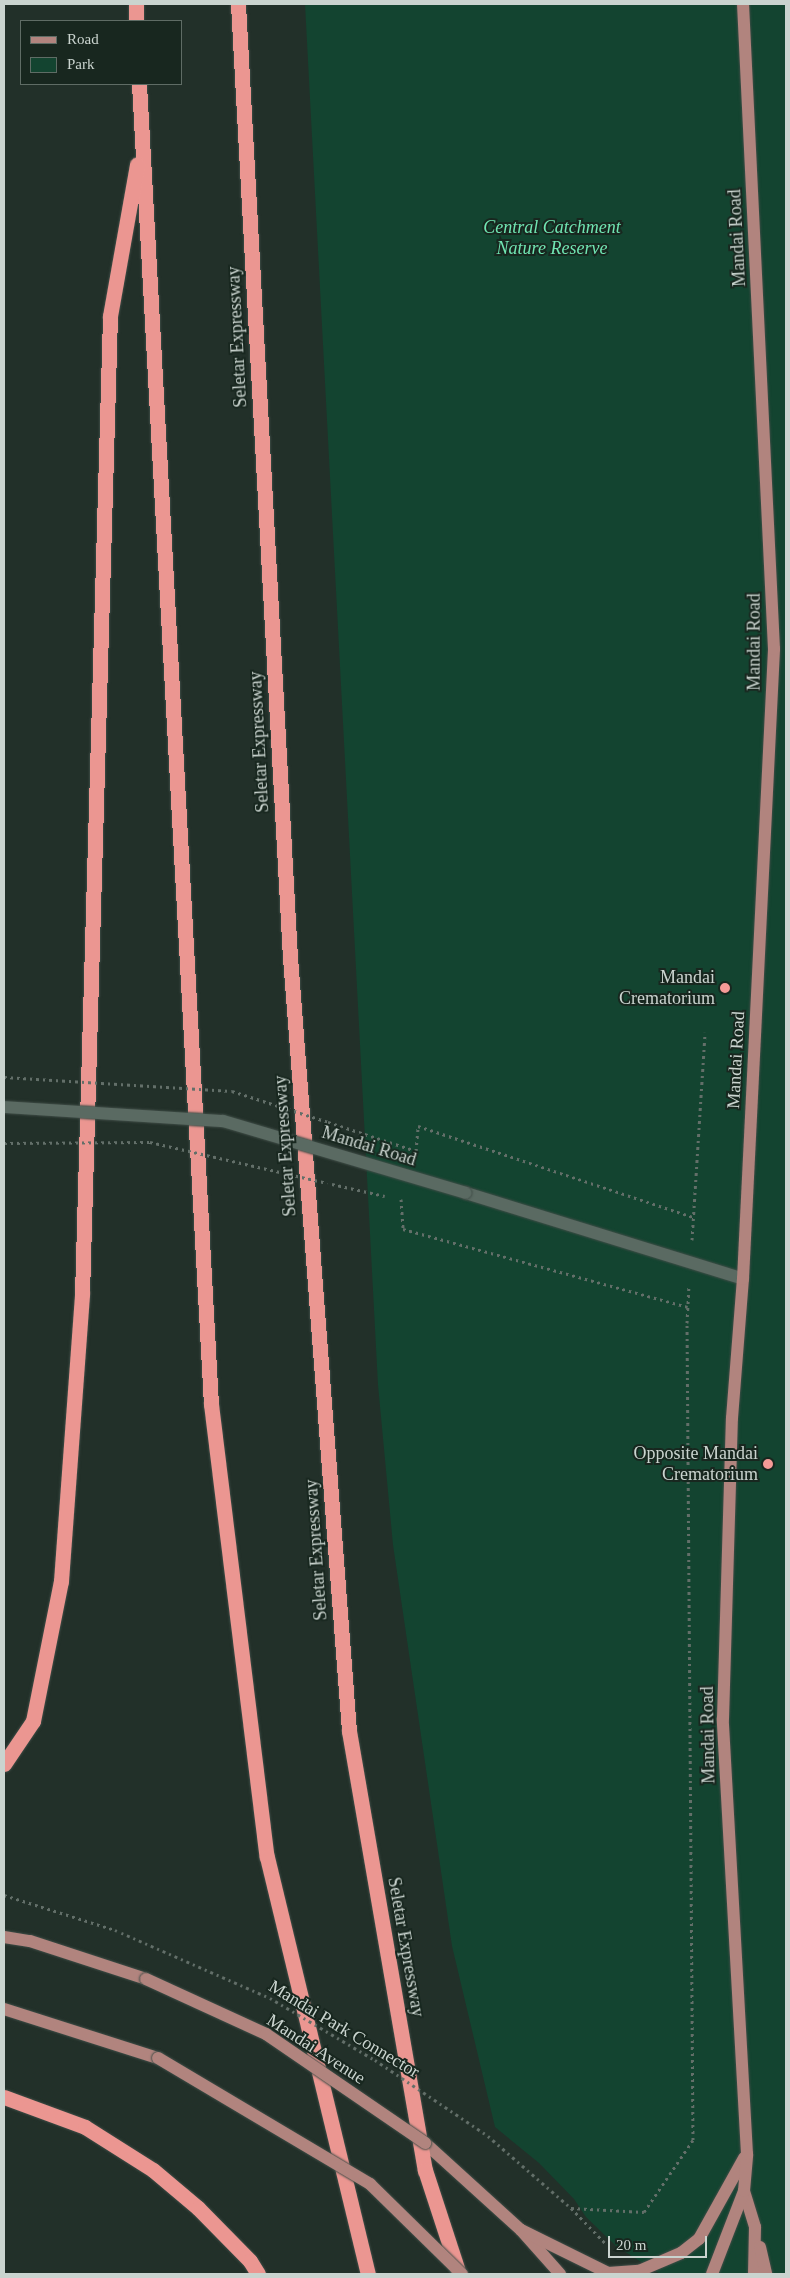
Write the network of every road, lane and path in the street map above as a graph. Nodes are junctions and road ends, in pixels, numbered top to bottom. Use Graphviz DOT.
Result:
graph roads {
  1 [pos="136,4"];
  2 [pos="238,4"];
  3 [pos="743,4"];
  4 [pos="136,20"];
  5 [pos="139,85"];
  6 [pos="142,140"];
  7 [pos="705,1032"];
  8 [pos="4,1077"];
  9 [pos="4,1107"];
  10 [pos="4,1143"];
  11 [pos="693,1218"];
  12 [pos="691,1263"];
  13 [pos="743,1280"];
  14 [pos="688,1307"];
  15 [pos="4,1764"];
  16 [pos="4,1895"];
  17 [pos="4,1937"];
  18 [pos="4,2009"];
  19 [pos="4,2097"];
  20 [pos="747,2154"];
  21 [pos="744,2191"];
  22 [pos="571,2208"];
  23 [pos="755,2227"];
  24 [pos="521,2230"];
  25 [pos="614,2248"];
  26 [pos="258,2274"];
  27 [pos="368,2274"];
  28 [pos="461,2274"];
  29 [pos="560,2274"];
  30 [pos="712,2274"];
  31 [pos="754,2274"];
  32 [pos="766,2274"];
  1 -- 4 [label="highway"];
  2 -- 28 [label="highway, Seletar Expressway"];
  3 -- 13 [label="main road, Mandai Road"];
  5 -- 6 [label="highway"];
  6 -- 15 [label="highway"];
  6 -- 27 [label="highway"];
  7 -- 11 [label="path"];
  8 -- 11 [label="path, bridge"];
  9 -- 12 [label="street, Mandai Road, bridge"];
  10 -- 14 [label="path, bridge"];
  11 -- 12 [label="path"];
  12 -- 13 [label="street, Mandai Road"];
  12 -- 14 [label="path"];
  13 -- 20 [label="main road, Mandai Road"];
  14 -- 22 [label="path"];
  16 -- 22 [label="path, Mandai Park Connector, bridge"];
  17 -- 24 [label="main road, Mandai Avenue, bridge"];
  18 -- 28 [label="main road, bridge"];
  19 -- 26 [label="highway"];
  20 -- 21 [label="main road, Mandai Road"];
  20 -- 24 [label="main road"];
  21 -- 23 [label="main road, Mandai Road"];
  21 -- 30 [label="main road, Mandai Road"];
  22 -- 25 [label="path, Mandai Park Connector"];
  23 -- 31 [label="main road, Mandai Road"];
  23 -- 32 [label="main road"];
  24 -- 29 [label="main road, Mandai Avenue"];
}
